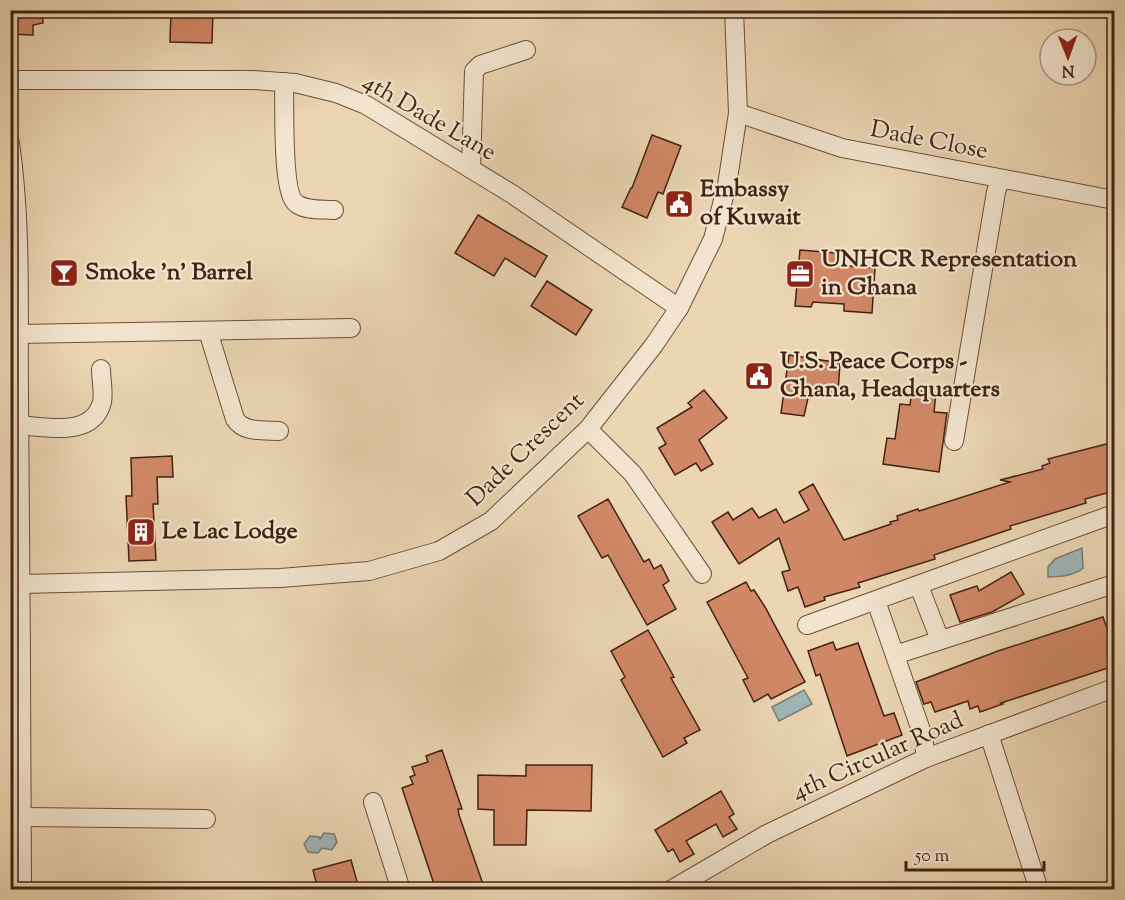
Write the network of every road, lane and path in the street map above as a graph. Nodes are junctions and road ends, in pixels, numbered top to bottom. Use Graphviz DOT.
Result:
graph roads {
  1 [pos="734,10"];
  2 [pos="526,50"];
  3 [pos="10,80"];
  4 [pos="284,82"];
  5 [pos="738,113"];
  6 [pos="10,143"];
  7 [pos="471,169"];
  8 [pos="1000,180"];
  9 [pos="1114,200"];
  10 [pos="334,210"];
  11 [pos="679,308"];
  12 [pos="15,327"];
  13 [pos="351,328"];
  14 [pos="208,331"];
  15 [pos="101,369"];
  16 [pos="588,429"];
  17 [pos="279,431"];
  18 [pos="16,436"];
  19 [pos="954,441"];
  20 [pos="1114,513"];
  21 [pos="702,574"];
  22 [pos="21,584"];
  23 [pos="1114,584"];
  24 [pos="919,586"];
  25 [pos="876,601"];
  26 [pos="16,617"];
  27 [pos="807,625"];
  28 [pos="940,640"];
  29 [pos="895,655"];
  30 [pos="1114,688"];
  31 [pos="16,702"];
  32 [pos="989,734"];
  33 [pos="926,758"];
  34 [pos="372,802"];
  35 [pos="21,817"];
  36 [pos="206,819"];
  37 [pos="22,890"];
  38 [pos="401,890"];
  39 [pos="671,890"];
  40 [pos="1039,890"];
  1 -- 5 [label="street, Dade Crescent"];
  2 -- 7 [label="street"];
  3 -- 4 [label="street, 4th Dade Lane"];
  4 -- 7 [label="street, 4th Dade Lane"];
  4 -- 10 [label="street"];
  5 -- 8 [label="street, Dade Close"];
  5 -- 11 [label="street, Dade Crescent"];
  6 -- 12 [label="street"];
  7 -- 11 [label="street, 4th Dade Lane"];
  8 -- 9 [label="street, Dade Close"];
  8 -- 19 [label="street"];
  11 -- 16 [label="street, Dade Crescent"];
  12 -- 14 [label="street"];
  12 -- 18 [label="street"];
  13 -- 14 [label="street"];
  14 -- 17 [label="street"];
  15 -- 18 [label="street"];
  16 -- 21 [label="street"];
  16 -- 22 [label="street, Dade Crescent"];
  18 -- 22 [label="street"];
  20 -- 24 [label="street"];
  22 -- 26 [label="street"];
  23 -- 28 [label="street"];
  24 -- 25 [label="street"];
  24 -- 28 [label="street"];
  25 -- 27 [label="street"];
  25 -- 29 [label="street"];
  26 -- 31 [label="street"];
  28 -- 29 [label="street"];
  29 -- 33 [label="street"];
  30 -- 32 [label="street, 4th Circular Road"];
  31 -- 35 [label="street"];
  32 -- 33 [label="street, 4th Circular Road"];
  32 -- 40 [label="street"];
  33 -- 39 [label="street, 4th Circular Road"];
  34 -- 38 [label="street"];
  35 -- 36 [label="street"];
  35 -- 37 [label="street"];
}
